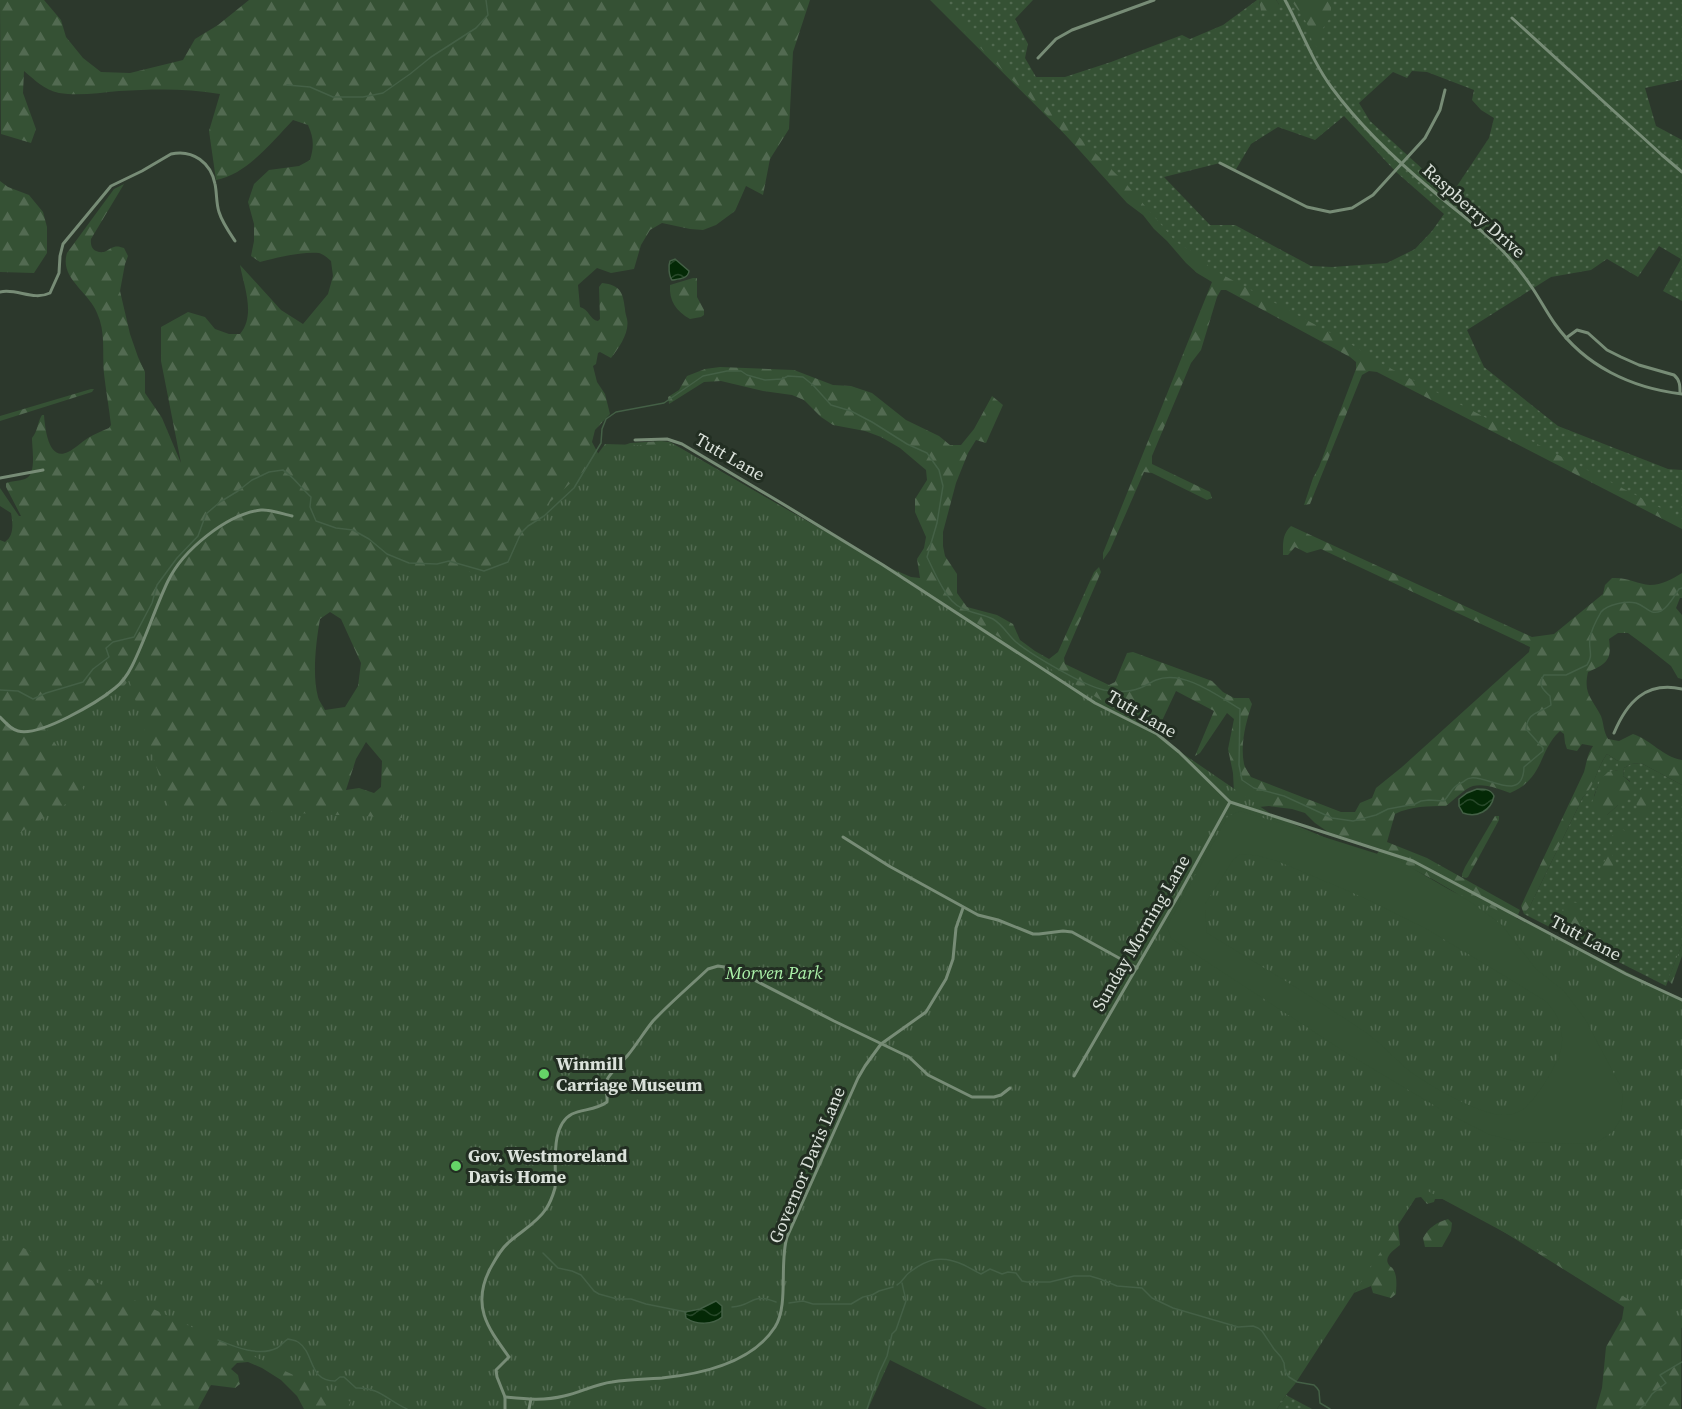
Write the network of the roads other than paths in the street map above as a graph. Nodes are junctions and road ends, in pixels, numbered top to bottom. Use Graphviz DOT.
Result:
graph roads {
  1 [pos="1154,0"];
  2 [pos="1285,0"];
  3 [pos="1512,18"];
  4 [pos="1038,58"];
  5 [pos="1445,90"];
  6 [pos="1221,163"];
  7 [pos="1402,164"];
  8 [pos="1682,172"];
  9 [pos="235,241"];
  10 [pos="0,292"];
  11 [pos="1566,338"];
  12 [pos="1681,394"];
  13 [pos="635,441"];
  14 [pos="43,470"];
  15 [pos="0,478"];
  16 [pos="292,516"];
  17 [pos="1682,689"];
  18 [pos="0,717"];
  19 [pos="1614,733"];
  20 [pos="1230,802"];
  21 [pos="843,837"];
  22 [pos="963,908"];
  23 [pos="1137,968"];
  24 [pos="1682,1000"];
  25 [pos="881,1044"];
  26 [pos="1074,1076"];
  27 [pos="1010,1088"];
  28 [pos="505,1397"];
  29 [pos="531,1400"];
  30 [pos="505,1409"];
  31 [pos="529,1409"];
  1 -- 4 [label="street"];
  2 -- 7 [label="street, Raspberry Drive"];
  3 -- 8 [label="street"];
  5 -- 7 [label="street"];
  6 -- 7 [label="street"];
  7 -- 11 [label="street, Raspberry Drive"];
  9 -- 10 [label="street"];
  11 -- 12 [label="street, Raspberry Drive"];
  11 -- 12 [label="street"];
  13 -- 20 [label="street, Tutt Lane"];
  14 -- 15 [label="street"];
  16 -- 18 [label="street"];
  17 -- 19 [label="street"];
  20 -- 23 [label="street, Sunday Morning Lane"];
  20 -- 24 [label="street, Tutt Lane"];
  21 -- 22 [label="street"];
  22 -- 23 [label="street"];
  22 -- 25 [label="street, Governor Davis Lane"];
  23 -- 26 [label="street, Sunday Morning Lane"];
  25 -- 27 [label="street"];
  25 -- 28 [label="street"];
  25 -- 29 [label="street, Governor Davis Lane"];
  28 -- 29 [label="street, Governor Davis Lane"];
  28 -- 30 [label="street"];
  29 -- 31 [label="street"];
}
